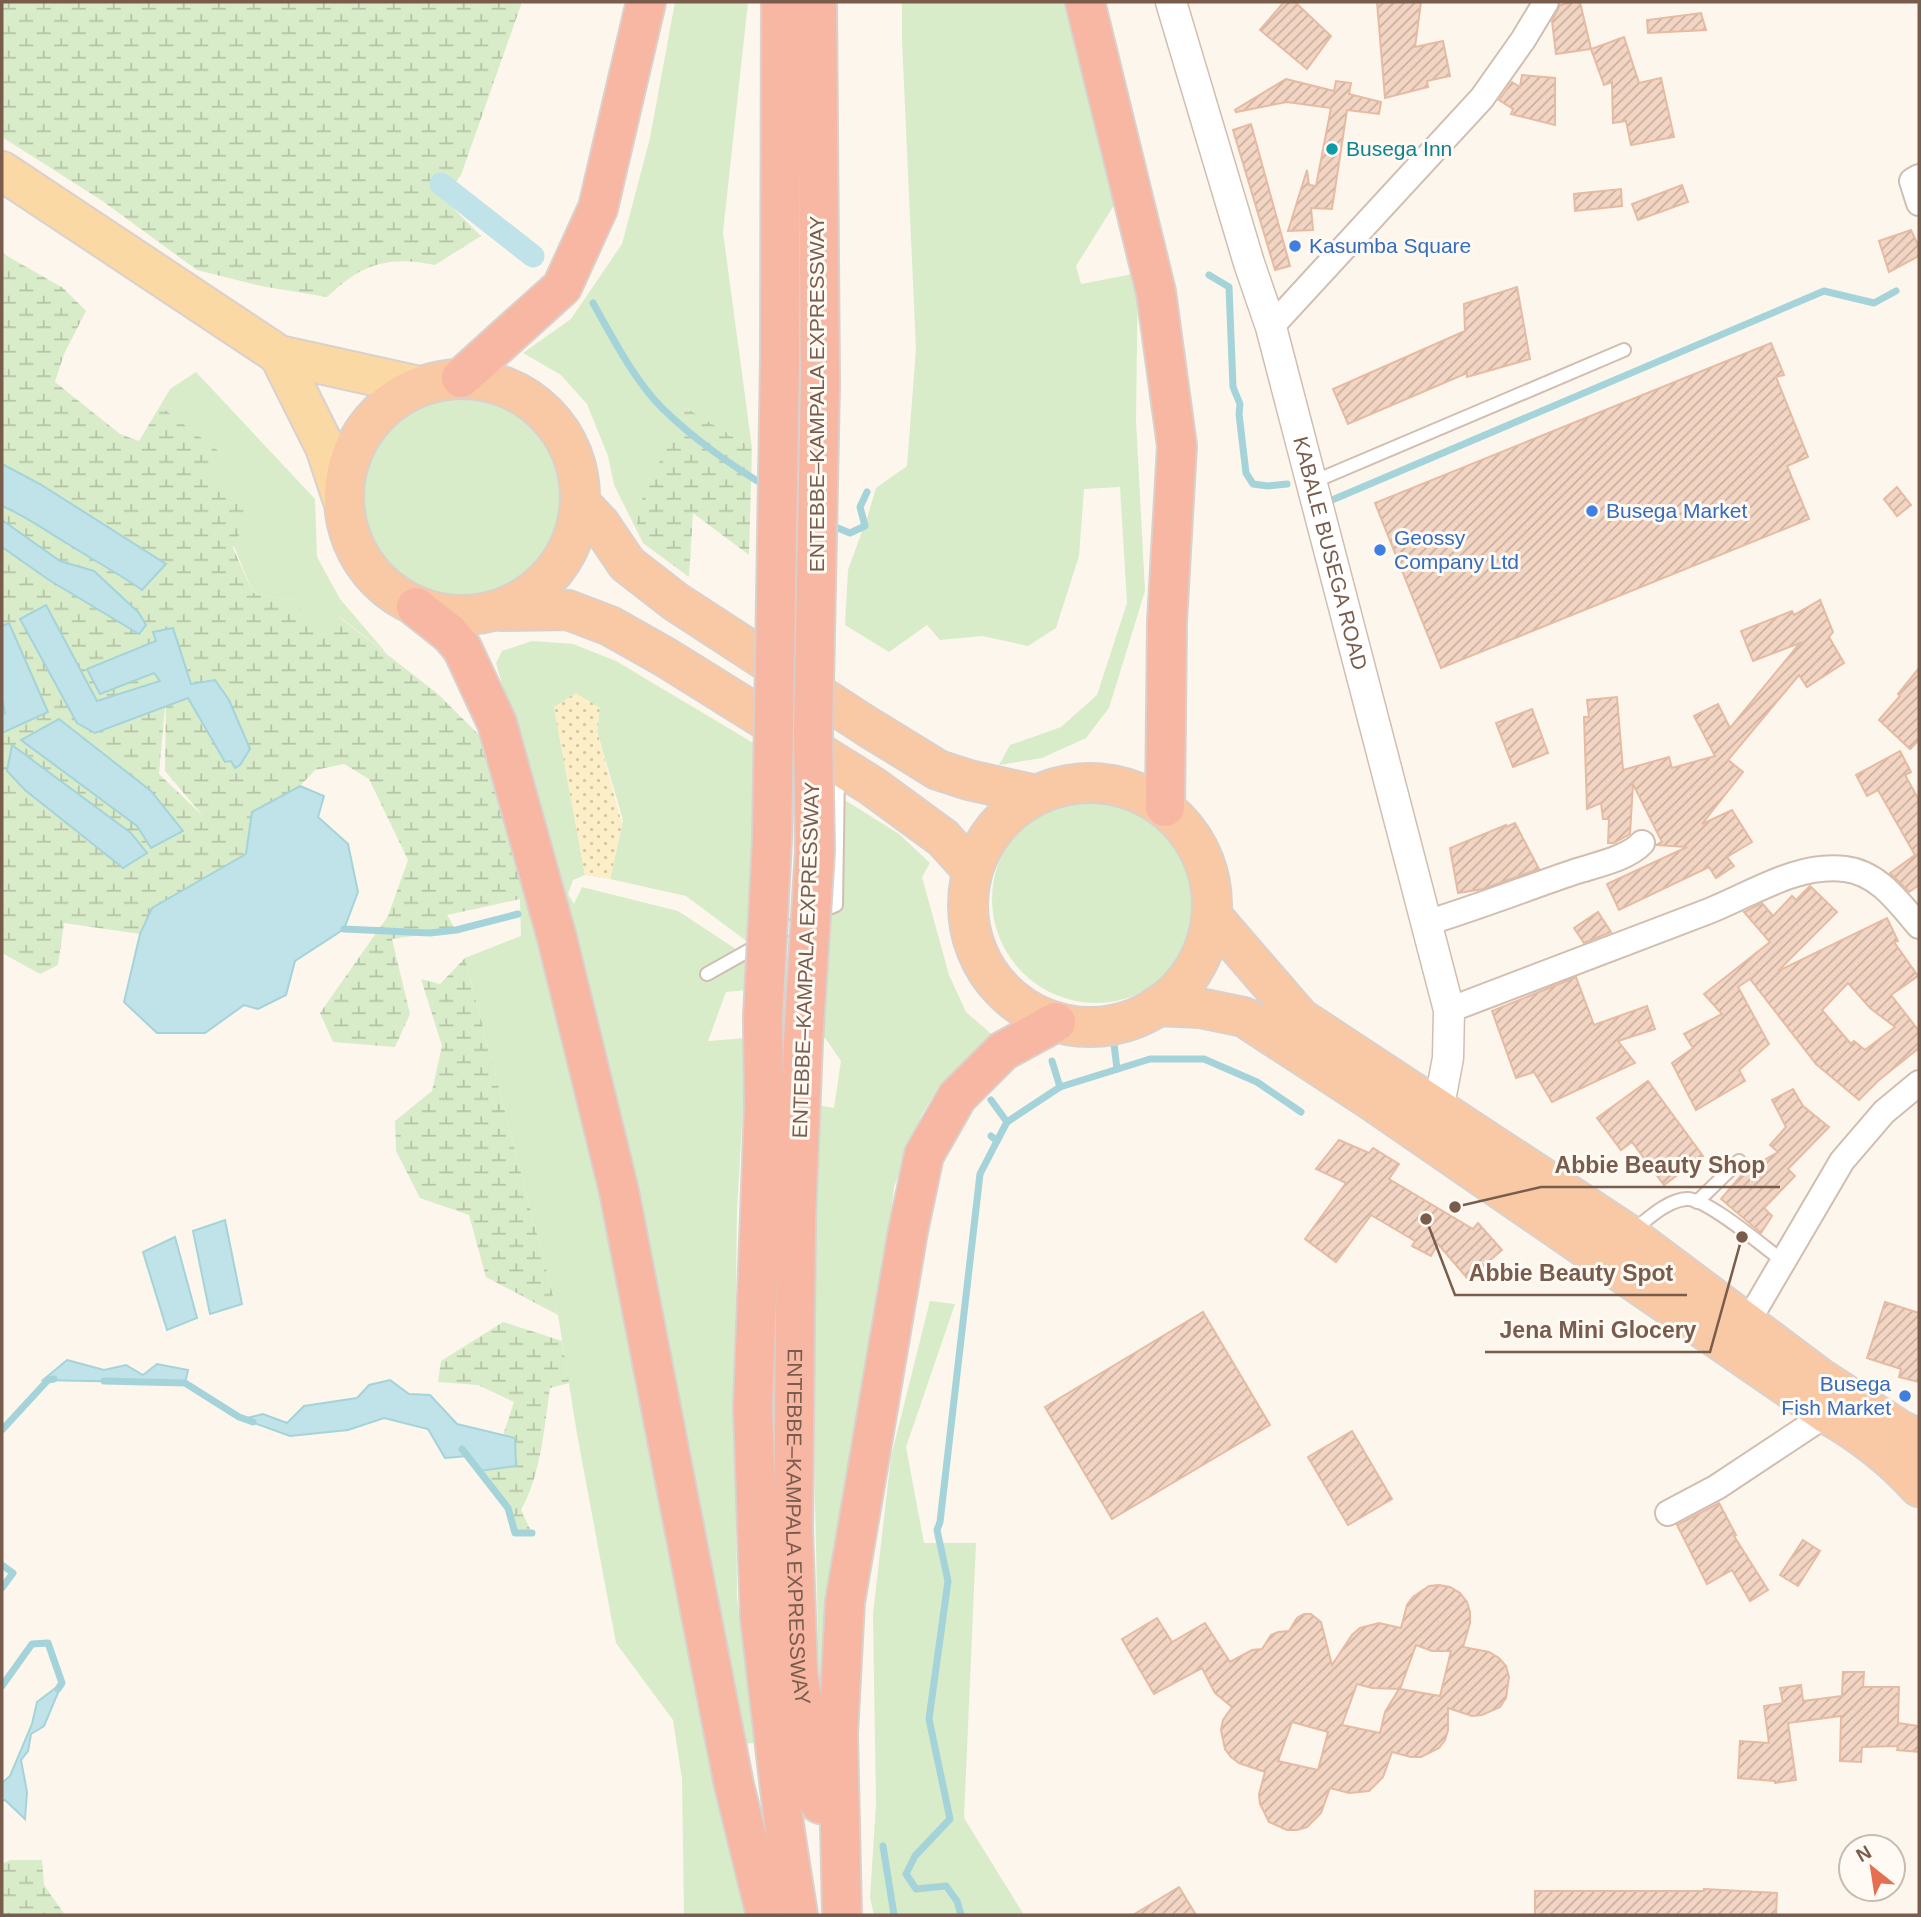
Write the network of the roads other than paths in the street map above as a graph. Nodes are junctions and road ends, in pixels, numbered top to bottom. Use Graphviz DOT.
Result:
graph roads {
  1 [pos="646,2"];
  2 [pos="781,2"];
  3 [pos="817,2"];
  4 [pos="1084,2"];
  5 [pos="1171,2"];
  6 [pos="1546,2"];
  7 [pos="2,172"];
  8 [pos="1919,177"];
  9 [pos="1919,202"];
  10 [pos="1271,327"];
  11 [pos="1624,350"];
  12 [pos="279,355"];
  13 [pos="461,378"];
  14 [pos="419,386"];
  15 [pos="1312,482"];
  16 [pos="342,498"];
  17 [pos="581,503"];
  18 [pos="416,607"];
  19 [pos="496,611"];
  20 [pos="838,765"];
  21 [pos="1036,795"];
  22 [pos="1165,807"];
  23 [pos="1642,843"];
  24 [pos="972,870"];
  25 [pos="1212,916"];
  26 [pos="1426,923"];
  27 [pos="1919,926"];
  28 [pos="707,974"];
  29 [pos="1157,1006"];
  30 [pos="1449,1010"];
  31 [pos="1056,1022"];
  32 [pos="1919,1083"];
  33 [pos="1438,1111"];
  34 [pos="1739,1161"];
  35 [pos="1697,1202"];
  36 [pos="1628,1234"];
  37 [pos="1783,1261"];
  38 [pos="1747,1324"];
  39 [pos="1827,1413"];
  40 [pos="1919,1438"];
  41 [pos="1919,1487"];
  42 [pos="1668,1513"];
  43 [pos="766,1915"];
  44 [pos="798,1915"];
  45 [pos="841,1915"];
  1 -- 13 [label="highway"];
  2 -- 44 [label="highway, ENTEBBE–KAMPALA EXPRESSWAY, bridge"];
  3 -- 45 [label="highway, ENTEBBE–KAMPALA EXPRESSWAY, bridge"];
  4 -- 22 [label="highway"];
  5 -- 10 [label="street, KABALE BUSEGA ROAD"];
  6 -- 10 [label="street"];
  7 -- 12 [label="main road"];
  8 -- 9 [label="street"];
  10 -- 15 [label="street, KABALE BUSEGA ROAD"];
  11 -- 15 [label="lane"];
  12 -- 14 [label="main road"];
  12 -- 16 [label="main road"];
  13 -- 14 [label="highway"];
  13 -- 17 [label="highway"];
  14 -- 16 [label="highway"];
  15 -- 26 [label="street, KABALE BUSEGA ROAD"];
  16 -- 18 [label="highway"];
  17 -- 19 [label="highway"];
  17 -- 21 [label="highway"];
  18 -- 19 [label="highway"];
  18 -- 43 [label="highway"];
  19 -- 20 [label="highway"];
  20 -- 24 [label="highway"];
  20 -- 28 [label="lane"];
  21 -- 22 [label="highway"];
  21 -- 24 [label="highway"];
  22 -- 25 [label="highway"];
  23 -- 26 [label="street"];
  24 -- 31 [label="highway"];
  25 -- 29 [label="highway"];
  25 -- 33 [label="highway"];
  26 -- 30 [label="street, KABALE BUSEGA ROAD"];
  27 -- 30 [label="street"];
  29 -- 31 [label="highway"];
  29 -- 39 [label="highway"];
  30 -- 33 [label="street, KABALE BUSEGA ROAD"];
  31 -- 45 [label="highway"];
  32 -- 37 [label="street"];
  33 -- 36 [label="highway"];
  34 -- 35 [label="lane"];
  35 -- 36 [label="lane"];
  35 -- 37 [label="lane"];
  36 -- 38 [label="highway"];
  37 -- 38 [label="street"];
  38 -- 40 [label="highway"];
  39 -- 41 [label="highway"];
  39 -- 42 [label="street"];
}
